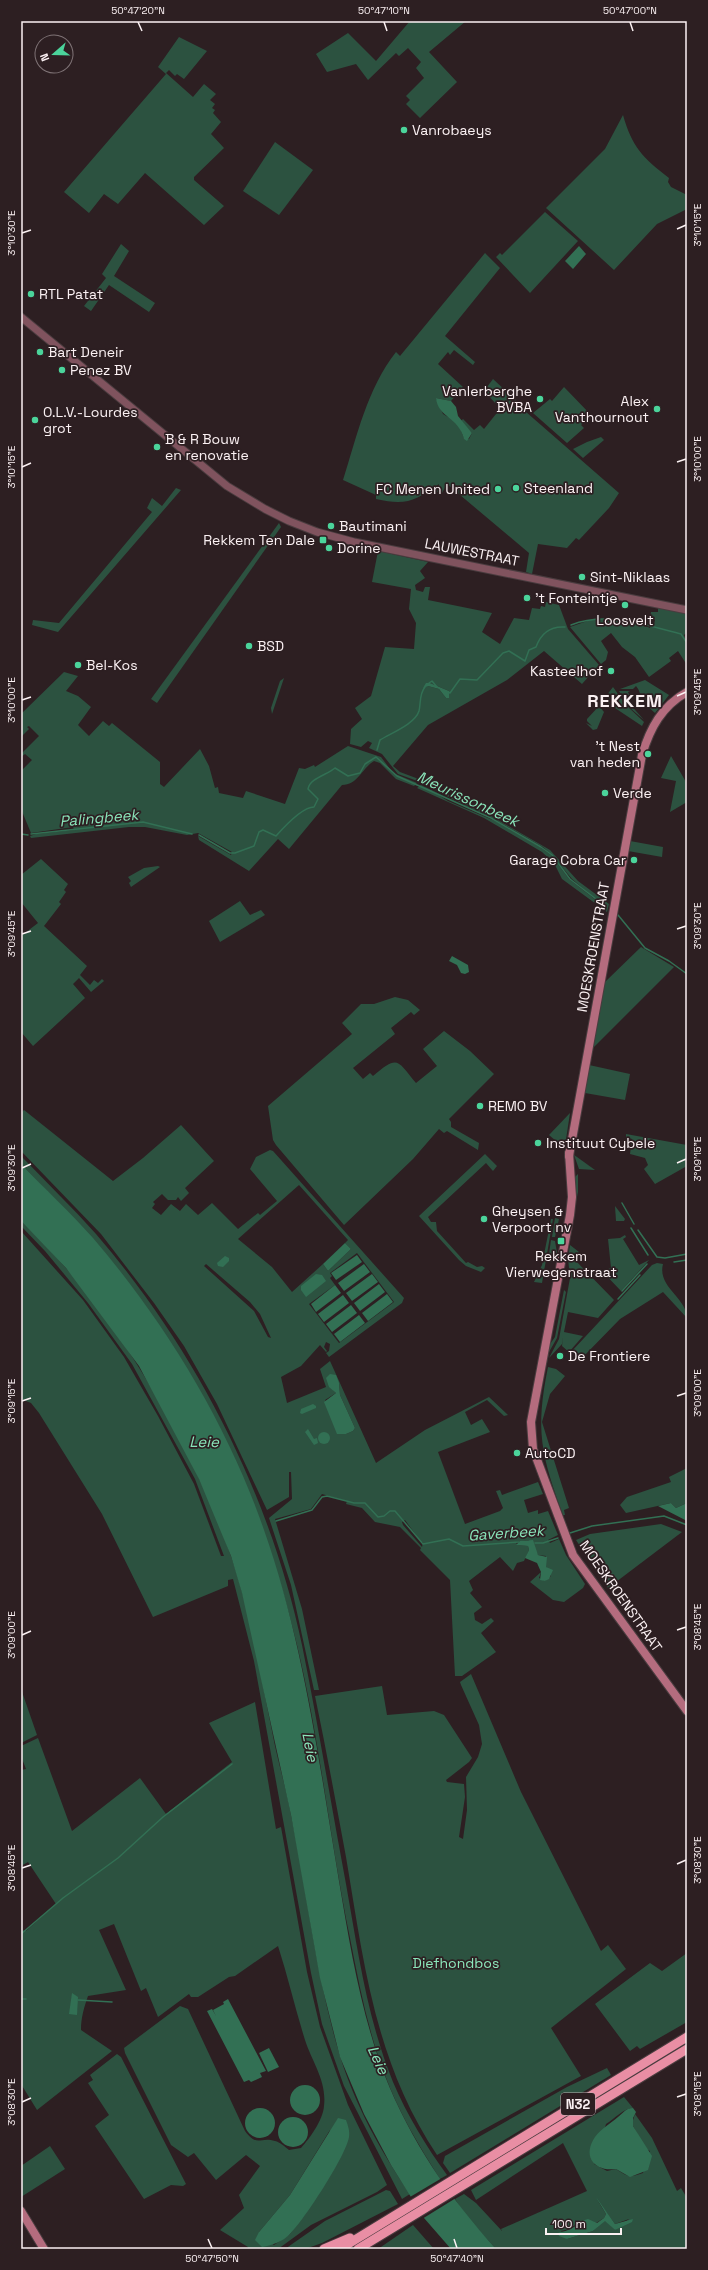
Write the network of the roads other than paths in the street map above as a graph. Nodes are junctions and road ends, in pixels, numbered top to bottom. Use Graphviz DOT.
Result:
graph roads {
  1 [pos="21,317"];
  2 [pos="687,610"];
  3 [pos="687,692"];
  4 [pos="687,1711"];
  5 [pos="687,2037"];
  6 [pos="687,2049"];
  7 [pos="21,2211"];
  8 [pos="394,2228"];
  9 [pos="371,2229"];
  10 [pos="44,2249"];
  11 [pos="324,2249"];
  12 [pos="340,2249"];
  13 [pos="358,2249"];
  14 [pos="367,2249"];
  1 -- 2 [label="street, LAUWESTRAAT"];
  3 -- 4 [label="main road, MOESKROENSTRAAT"];
  5 -- 9 [label="highway, N32"];
  6 -- 8 [label="highway, N32"];
  7 -- 10 [label="main road"];
  8 -- 13 [label="highway, N32"];
  8 -- 14 [label="highway"];
  9 -- 11 [label="highway"];
  9 -- 12 [label="highway, N32"];
}
